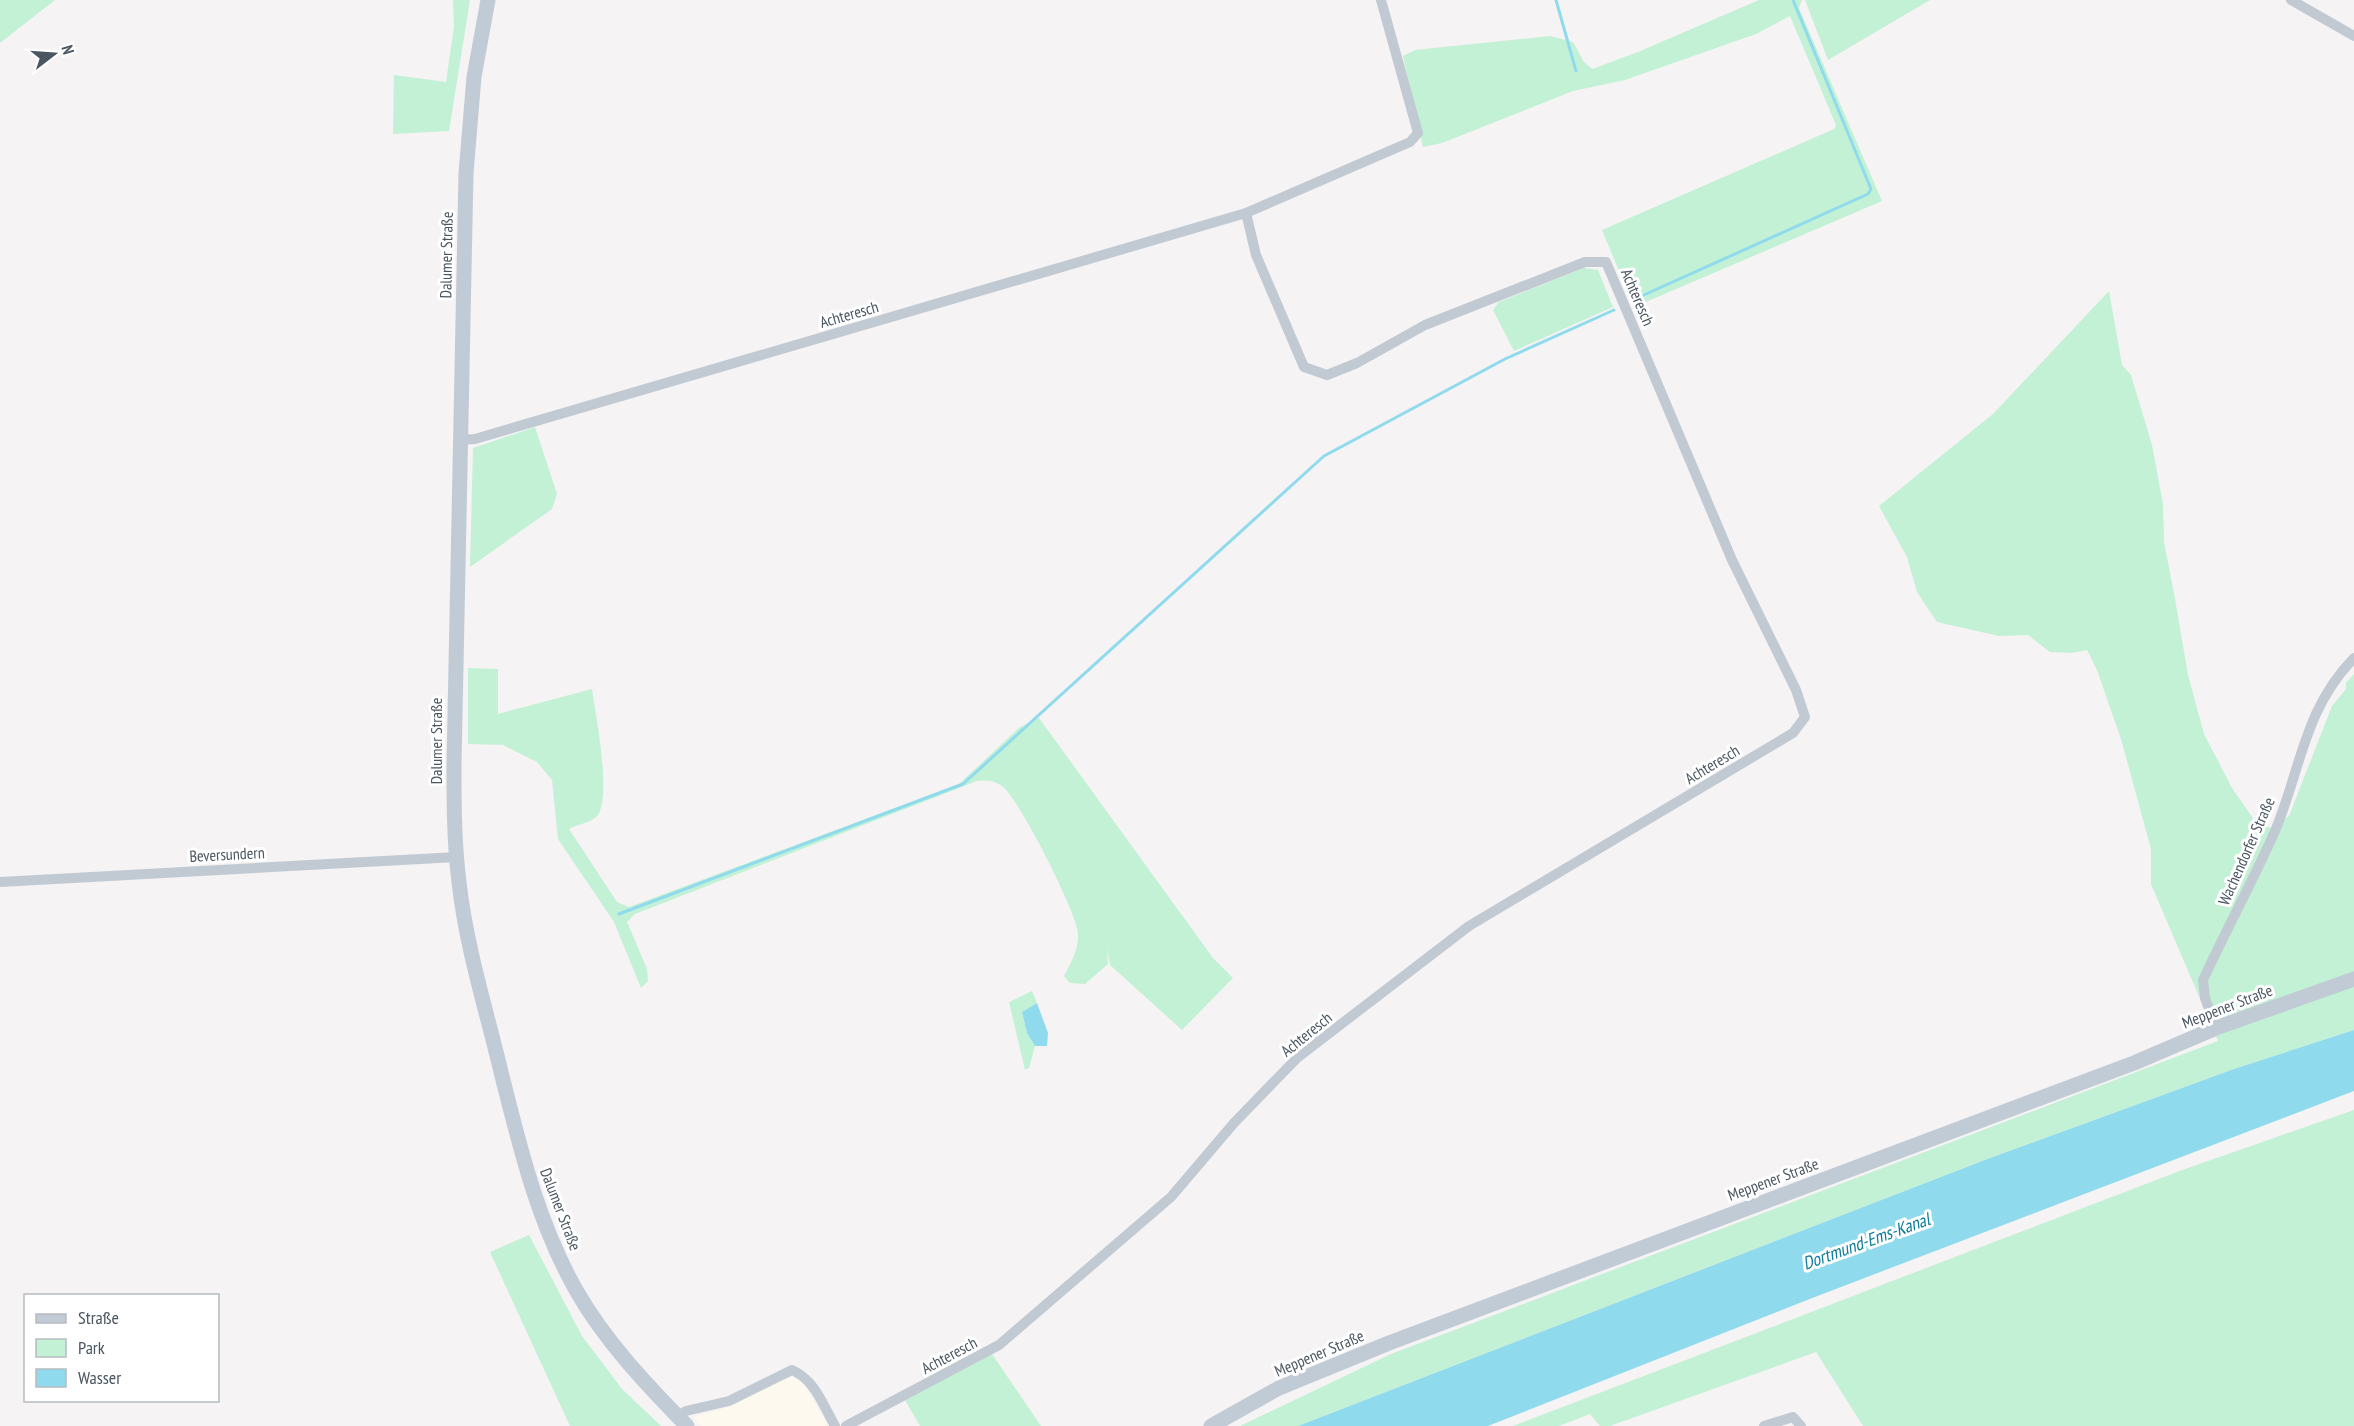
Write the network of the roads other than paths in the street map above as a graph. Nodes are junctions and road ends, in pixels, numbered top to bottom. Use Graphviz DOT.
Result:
graph roads {
  1 [pos="488,0"];
  2 [pos="1381,0"];
  3 [pos="2291,0"];
  4 [pos="2354,36"];
  5 [pos="1246,213"];
  6 [pos="460,440"];
  7 [pos="2354,658"];
  8 [pos="456,857"];
  9 [pos="0,882"];
  10 [pos="2354,979"];
  11 [pos="2216,1028"];
  12 [pos="682,1421"];
  13 [pos="835,1426"];
  14 [pos="846,1426"];
  15 [pos="1211,1426"];
  16 [pos="1764,1426"];
  17 [pos="1801,1426"];
  1 -- 6 [label="main road, Dalumer Straße"];
  2 -- 5 [label="street, Achteresch"];
  3 -- 4 [label="street"];
  5 -- 6 [label="street, Achteresch"];
  5 -- 14 [label="street, Achteresch"];
  6 -- 8 [label="main road, Dalumer Straße"];
  7 -- 11 [label="street, Wachendorfer Straße"];
  8 -- 9 [label="street, Beversundern"];
  8 -- 12 [label="main road, Dalumer Straße"];
  10 -- 11 [label="main road, Meppener Straße"];
  11 -- 15 [label="main road, Meppener Straße"];
  12 -- 13 [label="street"];
  16 -- 17 [label="street"];
}
